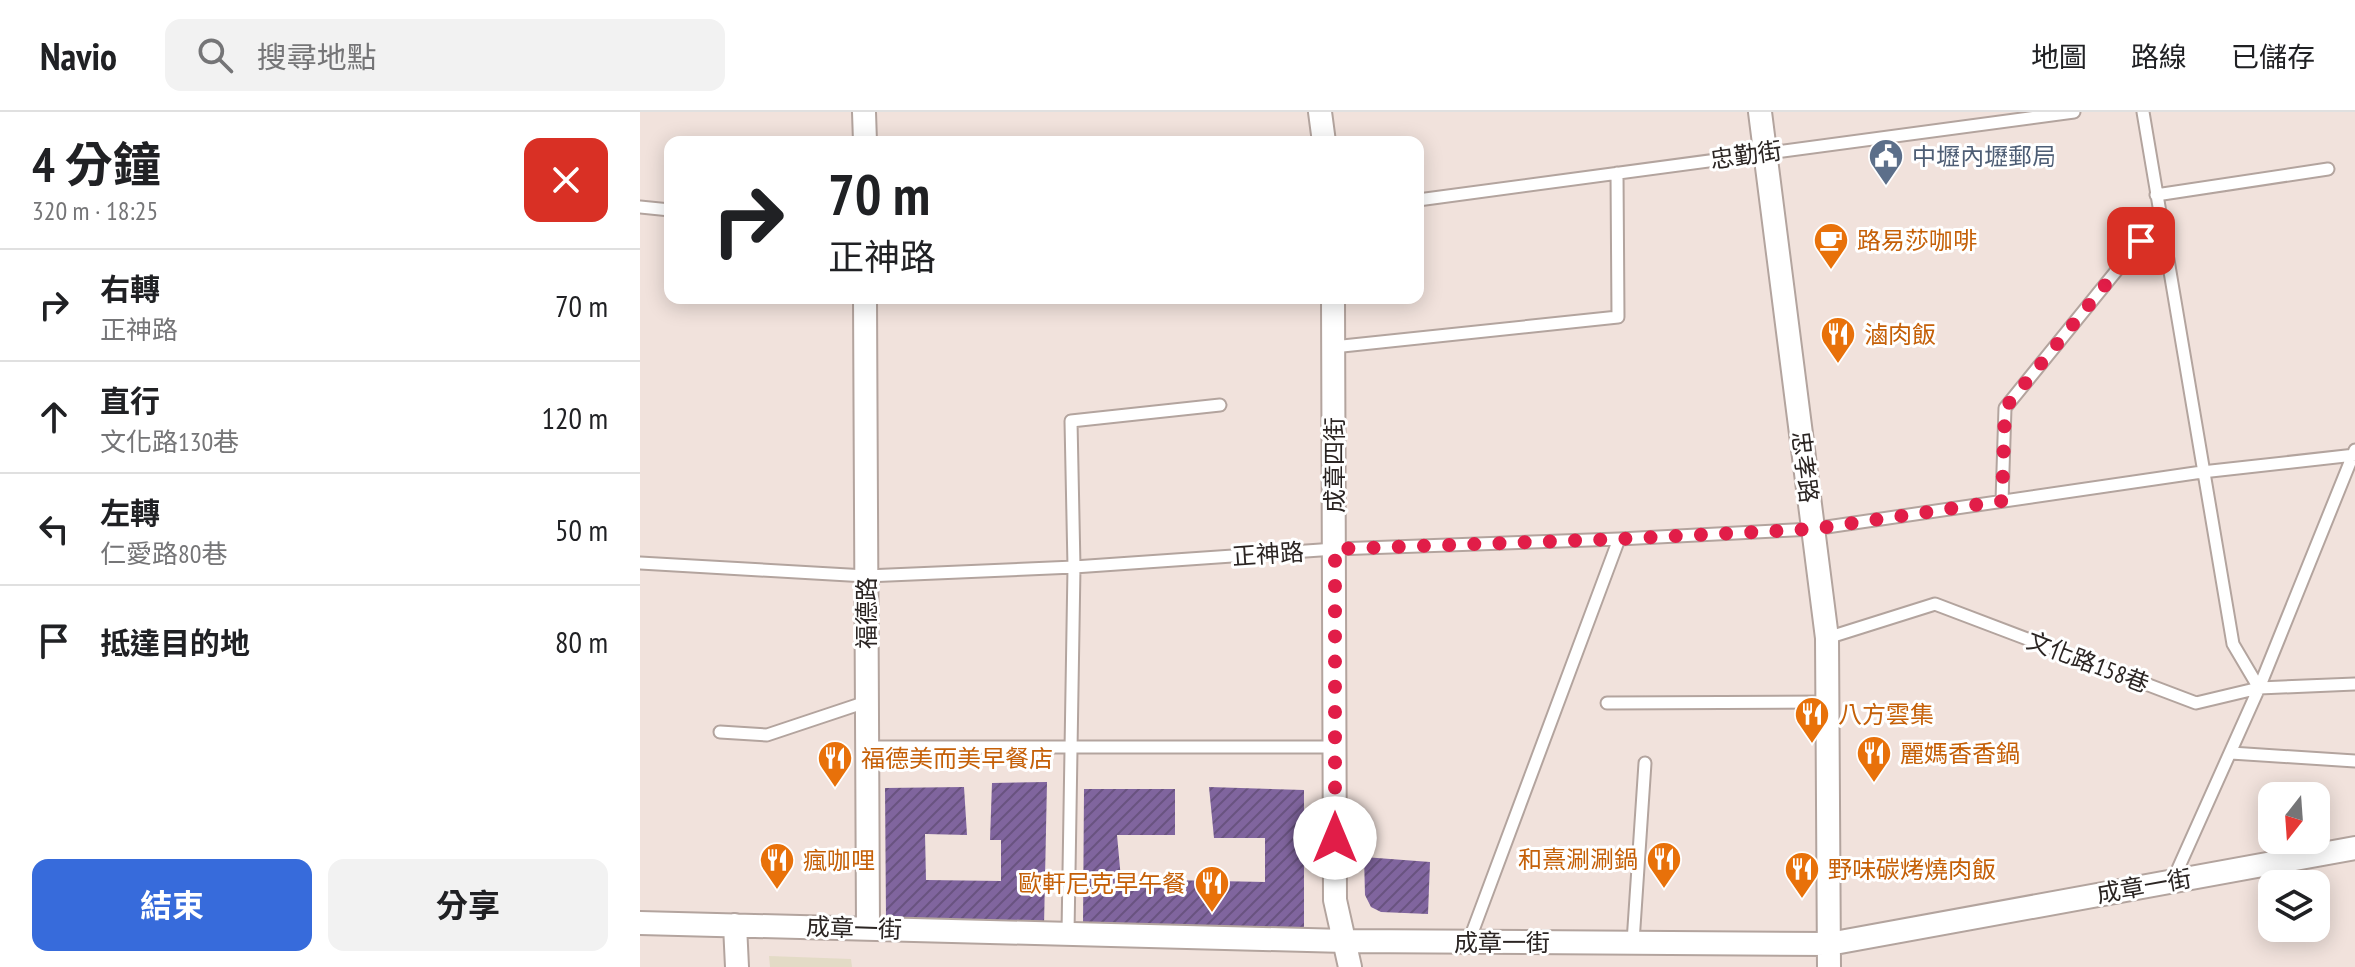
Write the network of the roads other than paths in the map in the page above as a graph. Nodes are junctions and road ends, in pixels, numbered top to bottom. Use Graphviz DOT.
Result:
graph roads {
  1 [pos="864,112"];
  2 [pos="1320,112"];
  3 [pos="1760,112"];
  4 [pos="2074,112"];
  5 [pos="2143,112"];
  6 [pos="865,136"];
  7 [pos="1323,136"];
  8 [pos="1764,152"];
  9 [pos="2328,169"];
  10 [pos="1617,173"];
  11 [pos="2156,195"];
  12 [pos="1424,199"];
  13 [pos="640,207"];
  14 [pos="664,209"];
  15 [pos="2160,217"];
  16 [pos="865,304"];
  17 [pos="1333,304"];
  18 [pos="1333,347"];
  19 [pos="1220,405"];
  20 [pos="2354,453"];
  21 [pos="2202,472"];
  22 [pos="2002,501"];
  23 [pos="1813,529"];
  24 [pos="1619,539"];
  25 [pos="1335,549"];
  26 [pos="640,563"];
  27 [pos="1074,567"];
  28 [pos="866,576"];
  29 [pos="1827,638"];
  30 [pos="2355,684"];
  31 [pos="2259,688"];
  32 [pos="866,702"];
  33 [pos="1828,702"];
  34 [pos="1607,703"];
  35 [pos="720,732"];
  36 [pos="866,747"];
  37 [pos="1335,747"];
  38 [pos="1072,748"];
  39 [pos="2231,753"];
  40 [pos="2355,761"];
  41 [pos="1645,763"];
  42 [pos="2355,848"];
  43 [pos="2172,880"];
  44 [pos="640,923"];
  45 [pos="735,925"];
  46 [pos="868,928"];
  47 [pos="1068,933"];
  48 [pos="1345,941"];
  49 [pos="1469,941"];
  50 [pos="1633,942"];
  51 [pos="1829,944"];
  52 [pos="737,967"];
  53 [pos="1350,967"];
  54 [pos="1829,967"];
  1 -- 6 [label="street"];
  2 -- 7 [label="street"];
  3 -- 8 [label="street, 忠孝路"];
  4 -- 8 [label="lane, 忠勤街"];
  5 -- 11 [label="lane"];
  8 -- 10 [label="lane, 忠勤街"];
  8 -- 23 [label="street, 忠孝路"];
  9 -- 11 [label="lane"];
  10 -- 12 [label="lane, 忠勤街"];
  10 -- 18 [label="lane"];
  11 -- 15 [label="lane"];
  13 -- 14 [label="lane"];
  15 -- 21 [label="lane"];
  15 -- 22 [label="lane"];
  16 -- 28 [label="street, 福德路"];
  17 -- 18 [label="street, 成章四街"];
  18 -- 25 [label="street, 成章四街"];
  19 -- 27 [label="lane"];
  20 -- 21 [label="lane, 正神路"];
  20 -- 31 [label="lane"];
  21 -- 22 [label="lane, 正神路"];
  21 -- 31 [label="lane"];
  22 -- 23 [label="lane, 正神路"];
  23 -- 24 [label="lane, 正神路"];
  23 -- 29 [label="street, 忠孝路"];
  24 -- 25 [label="lane, 正神路"];
  24 -- 49 [label="lane"];
  25 -- 27 [label="lane, 正神路"];
  25 -- 37 [label="street, 成章四街"];
  26 -- 28 [label="lane, 正神路"];
  27 -- 28 [label="lane, 正神路"];
  27 -- 38 [label="lane"];
  28 -- 32 [label="street, 福德路"];
  29 -- 31 [label="lane, 文化路158巷"];
  29 -- 33 [label="street, 忠孝路"];
  30 -- 31 [label="lane, 文化路158巷"];
  31 -- 39 [label="lane"];
  32 -- 35 [label="lane"];
  32 -- 36 [label="street, 福德路"];
  33 -- 34 [label="lane"];
  33 -- 51 [label="street, 忠孝路"];
  36 -- 38 [label="lane"];
  36 -- 46 [label="street, 福德路"];
  37 -- 38 [label="lane"];
  37 -- 48 [label="street, 成章四街"];
  38 -- 47 [label="lane"];
  39 -- 40 [label="lane"];
  39 -- 43 [label="lane"];
  41 -- 50 [label="lane"];
  42 -- 43 [label="street, 成章一街"];
  43 -- 51 [label="street, 成章一街"];
  44 -- 45 [label="street, 成章一街"];
  45 -- 46 [label="street, 成章一街"];
  45 -- 52 [label="street"];
  46 -- 47 [label="street, 成章一街"];
  47 -- 48 [label="street, 成章一街"];
  48 -- 49 [label="street, 成章一街"];
  48 -- 53 [label="street, 成章四街"];
  49 -- 50 [label="street, 成章一街"];
  50 -- 51 [label="street, 成章一街"];
  51 -- 54 [label="street, 忠孝路"];
}
